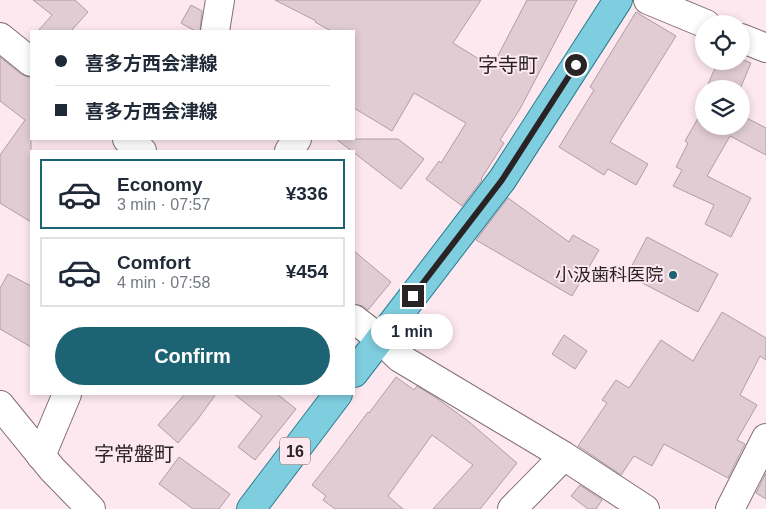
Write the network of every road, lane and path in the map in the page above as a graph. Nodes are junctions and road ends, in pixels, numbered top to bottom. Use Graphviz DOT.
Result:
graph roads {
  1 [pos="220,0"];
  2 [pos="618,0"];
  3 [pos="648,0"];
  4 [pos="695,19"];
  5 [pos="215,30"];
  6 [pos="0,37"];
  7 [pos="750,42"];
  8 [pos="766,48"];
  9 [pos="30,61"];
  10 [pos="128,140"];
  11 [pos="160,140"];
  12 [pos="141,150"];
  13 [pos="151,150"];
  14 [pos="355,320"];
  15 [pos="380,339"];
  16 [pos="355,373"];
  17 [pos="67,395"];
  18 [pos="337,395"];
  19 [pos="0,405"];
  20 [pos="766,438"];
  21 [pos="40,456"];
  22 [pos="564,456"];
  23 [pos="91,509"];
  24 [pos="251,509"];
  25 [pos="512,509"];
  26 [pos="645,509"];
  27 [pos="730,509"];
  1 -- 5 [label="street"];
  2 -- 15 [label="main road"];
  3 -- 4 [label="street"];
  6 -- 9 [label="street"];
  7 -- 8 [label="street"];
  10 -- 12 [label="street"];
  11 -- 13 [label="street"];
  14 -- 15 [label="street"];
  15 -- 16 [label="main road"];
  15 -- 22 [label="street"];
  17 -- 21 [label="street"];
  18 -- 24 [label="main road, 16"];
  19 -- 21 [label="street"];
  20 -- 27 [label="street"];
  21 -- 23 [label="street"];
  22 -- 25 [label="street"];
  22 -- 26 [label="street"];
}
